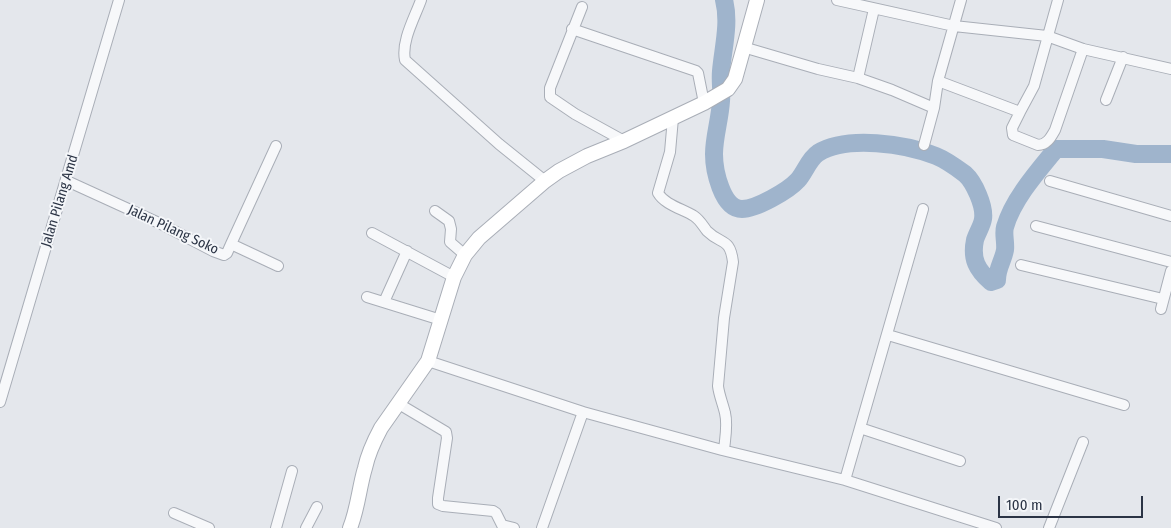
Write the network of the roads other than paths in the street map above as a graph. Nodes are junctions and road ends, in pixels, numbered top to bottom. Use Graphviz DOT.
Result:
graph roads {
  1 [pos="119,0"];
  2 [pos="421,0"];
  3 [pos="757,0"];
  4 [pos="838,0"];
  5 [pos="961,0"];
  6 [pos="1058,0"];
  7 [pos="582,6"];
  8 [pos="874,9"];
  9 [pos="954,26"];
  10 [pos="572,29"];
  11 [pos="1046,36"];
  12 [pos="743,47"];
  13 [pos="1083,49"];
  14 [pos="1123,57"];
  15 [pos="1171,69"];
  16 [pos="858,78"];
  17 [pos="938,81"];
  18 [pos="709,100"];
  19 [pos="1106,100"];
  20 [pos="934,108"];
  21 [pos="1020,112"];
  22 [pos="673,118"];
  23 [pos="624,141"];
  24 [pos="924,144"];
  25 [pos="276,146"];
  26 [pos="66,181"];
  27 [pos="545,181"];
  28 [pos="1050,181"];
  29 [pos="923,209"];
  30 [pos="435,210"];
  31 [pos="1171,216"];
  32 [pos="1036,226"];
  33 [pos="372,233"];
  34 [pos="231,244"];
  35 [pos="407,251"];
  36 [pos="465,255"];
  37 [pos="1171,262"];
  38 [pos="1020,265"];
  39 [pos="278,266"];
  40 [pos="1170,276"];
  41 [pos="454,277"];
  42 [pos="366,297"];
  43 [pos="384,302"];
  44 [pos="441,320"];
  45 [pos="888,335"];
  46 [pos="428,360"];
  47 [pos="0,402"];
  48 [pos="399,404"];
  49 [pos="1124,405"];
  50 [pos="583,412"];
  51 [pos="860,428"];
  52 [pos="1083,442"];
  53 [pos="724,450"];
  54 [pos="960,461"];
  55 [pos="292,471"];
  56 [pos="845,480"];
  57 [pos="317,506"];
  58 [pos="174,513"];
  59 [pos="209,528"];
  60 [pos="276,528"];
  61 [pos="306,528"];
  62 [pos="350,528"];
  63 [pos="514,528"];
  64 [pos="542,528"];
  65 [pos="996,528"];
  66 [pos="1049,528"];
  1 -- 26 [label="street, Jalan Pilang Amd"];
  2 -- 27 [label="street"];
  3 -- 12 [label="street"];
  4 -- 8 [label="street"];
  5 -- 9 [label="street"];
  6 -- 11 [label="street"];
  7 -- 10 [label="street"];
  8 -- 9 [label="street"];
  8 -- 16 [label="street"];
  9 -- 11 [label="street"];
  9 -- 17 [label="street"];
  10 -- 18 [label="street"];
  10 -- 23 [label="street"];
  11 -- 13 [label="street"];
  11 -- 21 [label="street"];
  12 -- 16 [label="street"];
  12 -- 18 [label="street"];
  13 -- 14 [label="street"];
  13 -- 21 [label="street"];
  14 -- 15 [label="street"];
  14 -- 19 [label="street"];
  16 -- 20 [label="street"];
  17 -- 20 [label="street"];
  17 -- 21 [label="street"];
  18 -- 22 [label="street"];
  20 -- 24 [label="street"];
  22 -- 23 [label="street"];
  22 -- 53 [label="street"];
  23 -- 27 [label="street"];
  25 -- 34 [label="street, Jalan Pilang Soko"];
  26 -- 34 [label="street, Jalan Pilang Soko"];
  26 -- 47 [label="street, Jalan Pilang Amd"];
  27 -- 36 [label="street"];
  28 -- 31 [label="street"];
  29 -- 45 [label="street"];
  30 -- 36 [label="street"];
  32 -- 37 [label="street"];
  33 -- 35 [label="street"];
  34 -- 39 [label="street"];
  35 -- 41 [label="street"];
  35 -- 43 [label="street"];
  36 -- 41 [label="street"];
  38 -- 40 [label="street"];
  41 -- 44 [label="street"];
  42 -- 43 [label="street"];
  43 -- 44 [label="street"];
  44 -- 46 [label="street"];
  45 -- 49 [label="street"];
  45 -- 51 [label="street"];
  46 -- 48 [label="street"];
  46 -- 50 [label="street"];
  48 -- 62 [label="street"];
  48 -- 63 [label="street"];
  50 -- 53 [label="street"];
  50 -- 64 [label="street"];
  51 -- 54 [label="street"];
  51 -- 56 [label="street"];
  52 -- 66 [label="street"];
  53 -- 56 [label="street"];
  55 -- 60 [label="street"];
  56 -- 65 [label="street"];
  57 -- 61 [label="street"];
  58 -- 59 [label="street"];
}
